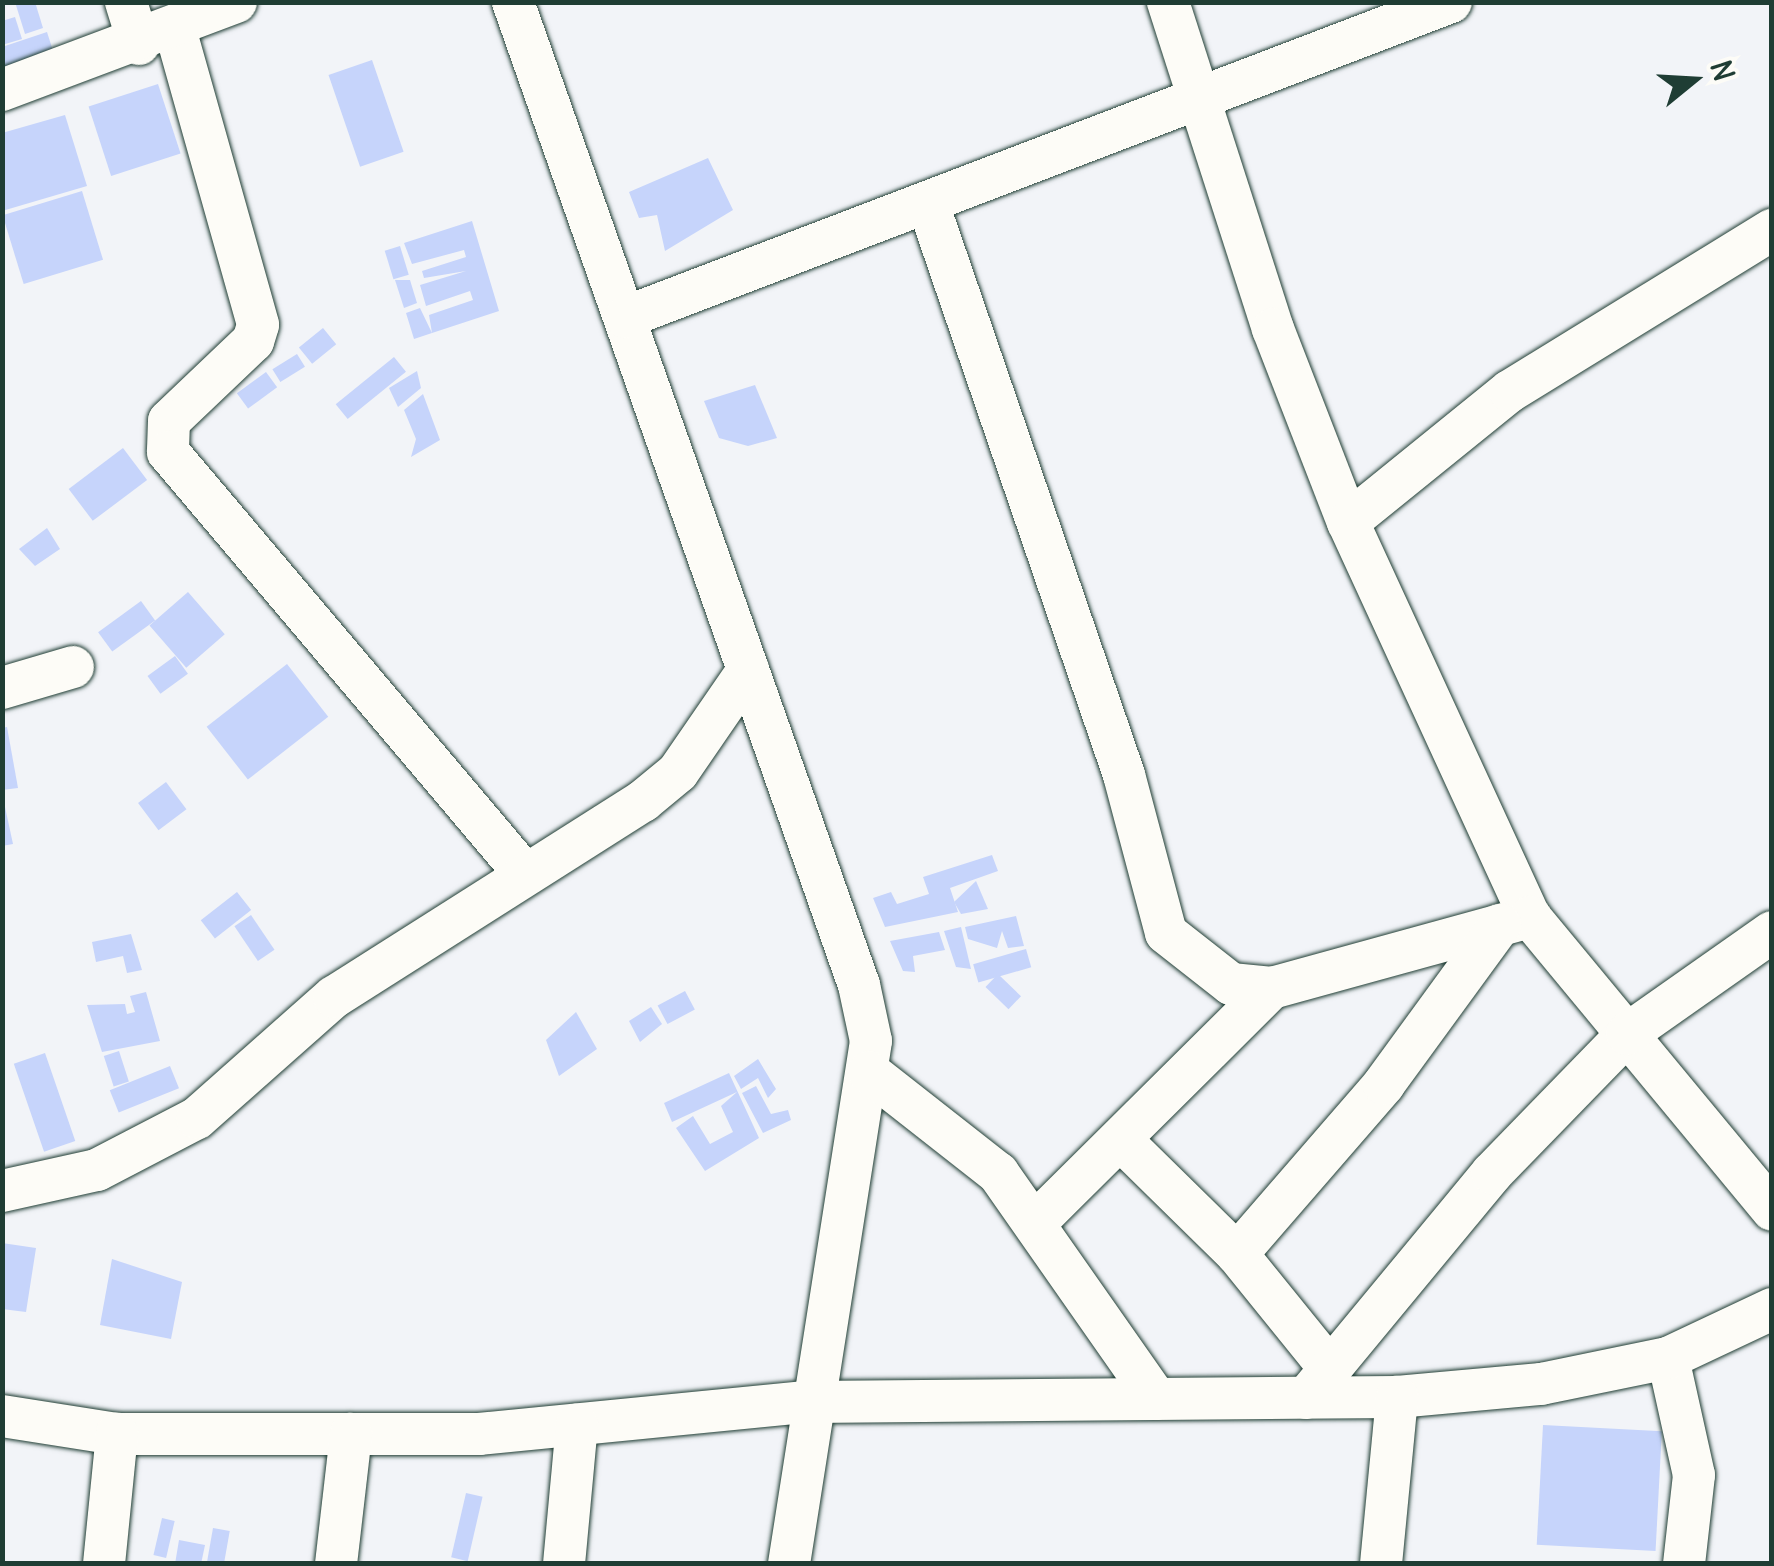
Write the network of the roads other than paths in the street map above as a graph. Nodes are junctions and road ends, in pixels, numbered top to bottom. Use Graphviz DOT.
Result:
graph roads {
  1 [pos="126,2"];
  2 [pos="236,2"];
  3 [pos="1168,2"];
  4 [pos="1451,2"];
  5 [pos="519,4"];
  6 [pos="157,36"];
  7 [pos="2,90"];
  8 [pos="1201,98"];
  9 [pos="928,204"];
  10 [pos="1772,230"];
  11 [pos="626,317"];
  12 [pos="1348,522"];
  13 [pos="72,667"];
  14 [pos="748,670"];
  15 [pos="2,688"];
  16 [pos="524,873"];
  17 [pos="1515,921"];
  18 [pos="1772,932"];
  19 [pos="1272,988"];
  20 [pos="1627,1034"];
  21 [pos="870,1072"];
  22 [pos="1122,1141"];
  23 [pos="2,1191"];
  24 [pos="1772,1210"];
  25 [pos="1038,1220"];
  26 [pos="1237,1254"];
  27 [pos="1772,1309"];
  28 [pos="1668,1358"];
  29 [pos="1318,1384"];
  30 [pos="1396,1398"];
  31 [pos="1156,1400"];
  32 [pos="808,1402"];
  33 [pos="2,1416"];
  34 [pos="577,1425"];
  35 [pos="118,1434"];
  36 [pos="351,1434"];
  37 [pos="104,1564"];
  38 [pos="336,1564"];
  39 [pos="564,1564"];
  40 [pos="789,1564"];
  41 [pos="1380,1564"];
  42 [pos="1684,1564"];
  1 -- 6 [label="street"];
  2 -- 6 [label="street"];
  3 -- 8 [label="street"];
  4 -- 8 [label="street"];
  5 -- 11 [label="street"];
  6 -- 7 [label="street"];
  6 -- 16 [label="street"];
  8 -- 9 [label="street"];
  8 -- 12 [label="street"];
  9 -- 11 [label="street"];
  9 -- 19 [label="street"];
  10 -- 12 [label="street"];
  11 -- 14 [label="street"];
  12 -- 17 [label="street"];
  13 -- 15 [label="street"];
  14 -- 16 [label="street"];
  14 -- 21 [label="street"];
  16 -- 23 [label="street"];
  17 -- 19 [label="street"];
  17 -- 20 [label="street"];
  17 -- 26 [label="street"];
  18 -- 20 [label="street"];
  19 -- 22 [label="street"];
  20 -- 24 [label="street"];
  20 -- 29 [label="street"];
  21 -- 25 [label="street"];
  21 -- 32 [label="street"];
  22 -- 25 [label="street"];
  22 -- 26 [label="street"];
  25 -- 31 [label="street"];
  26 -- 29 [label="street"];
  27 -- 28 [label="street"];
  28 -- 30 [label="street"];
  28 -- 42 [label="street"];
  29 -- 30 [label="street"];
  29 -- 31 [label="street"];
  30 -- 41 [label="street"];
  31 -- 32 [label="street"];
  32 -- 34 [label="street"];
  32 -- 40 [label="street"];
  33 -- 35 [label="street"];
  34 -- 36 [label="street"];
  34 -- 39 [label="street"];
  35 -- 36 [label="street"];
  35 -- 37 [label="street"];
  36 -- 38 [label="street"];
}
